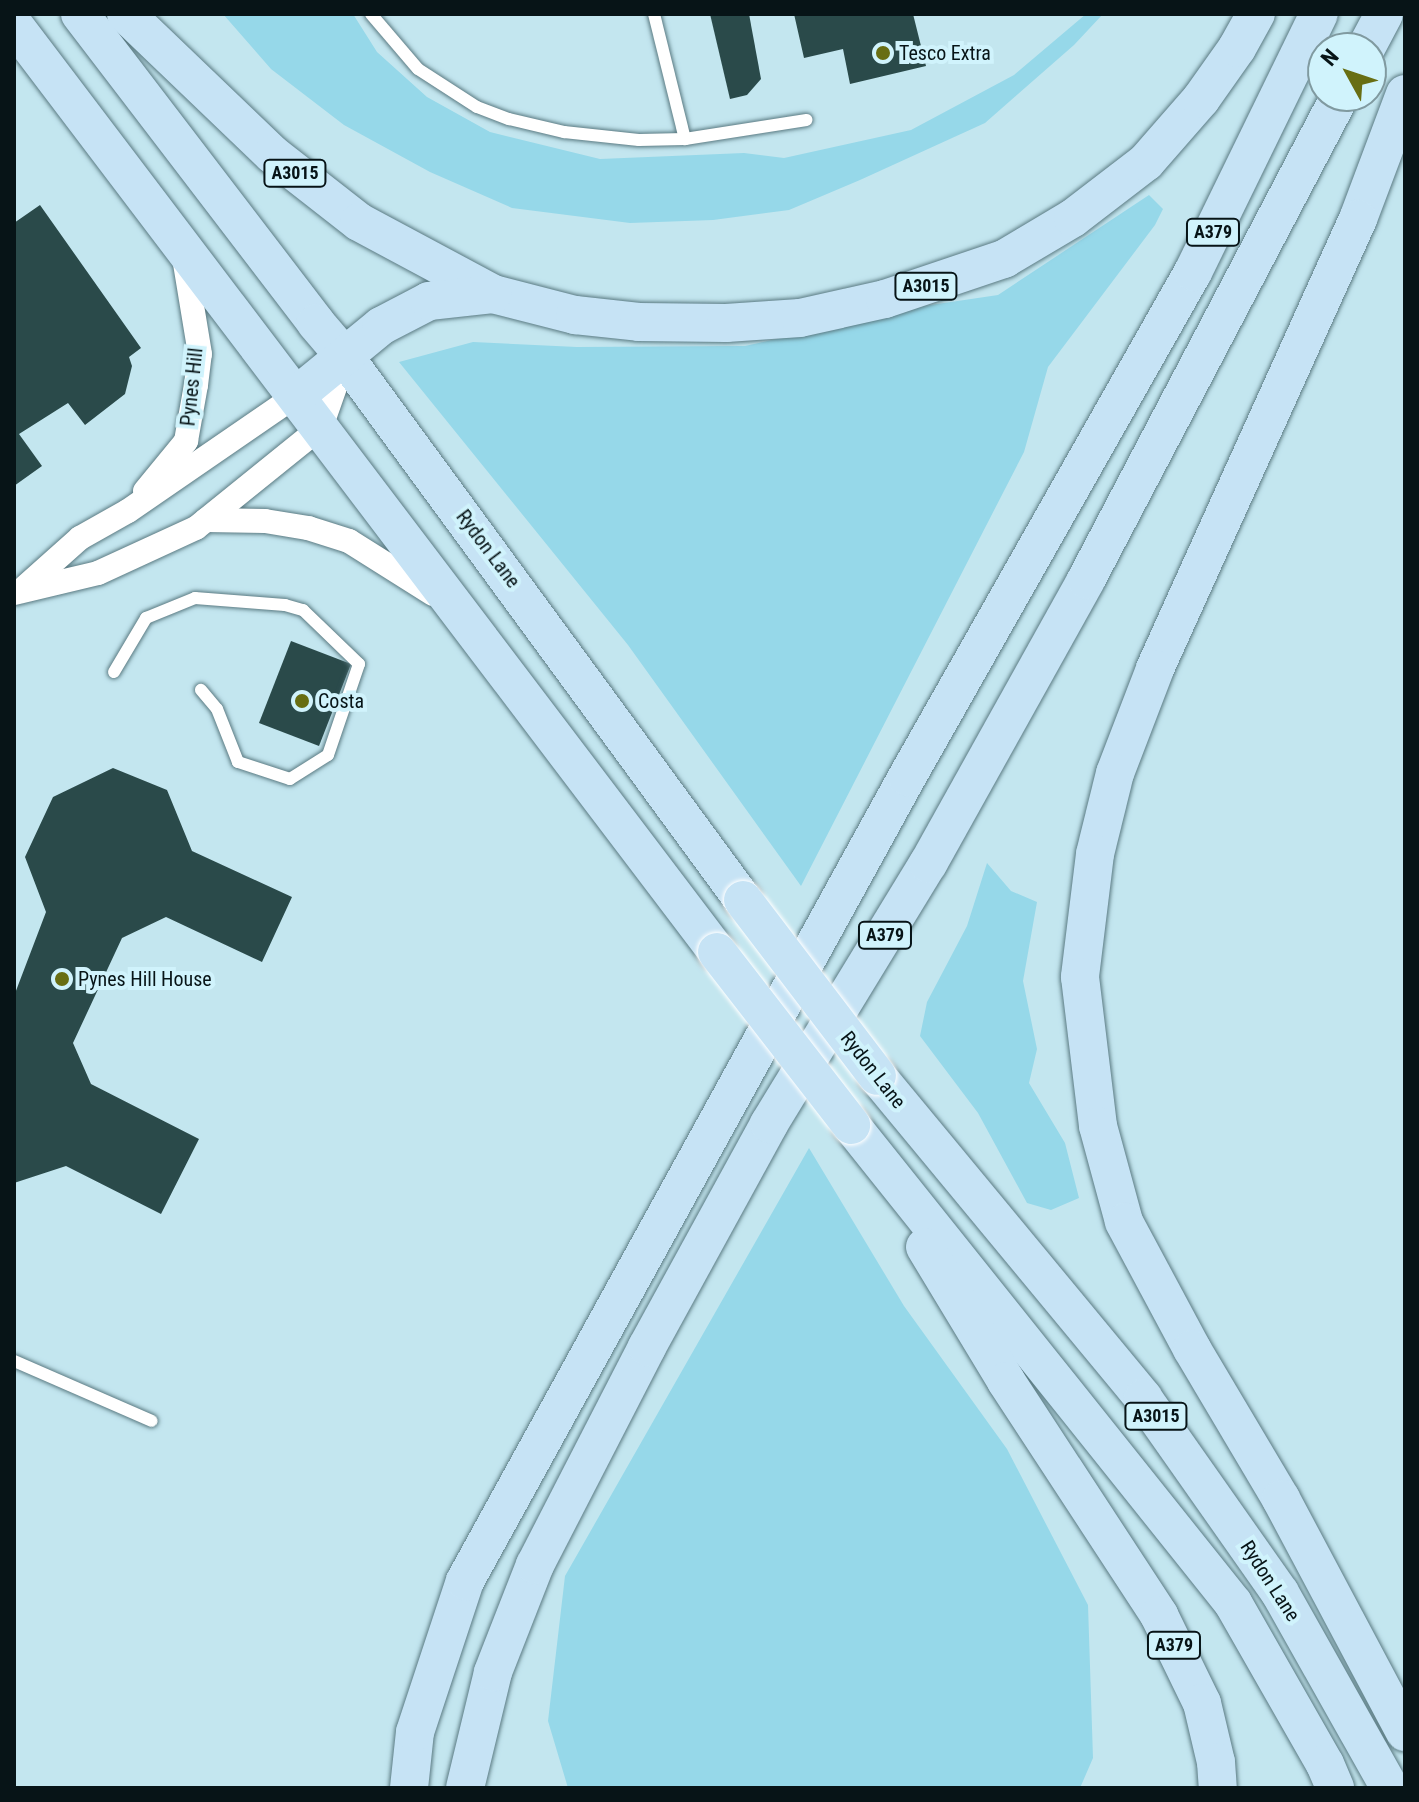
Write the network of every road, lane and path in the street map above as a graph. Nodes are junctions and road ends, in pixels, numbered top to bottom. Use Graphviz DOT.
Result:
graph roads {
  1 [pos="80,14"];
  2 [pos="126,14"];
  3 [pos="371,14"];
  4 [pos="654,14"];
  5 [pos="1256,14"];
  6 [pos="1319,14"];
  7 [pos="1384,14"];
  8 [pos="14,25"];
  9 [pos="1374,32"];
  10 [pos="1405,94"];
  11 [pos="1332,112"];
  12 [pos="807,120"];
  13 [pos="685,139"];
  14 [pos="181,243"];
  15 [pos="493,294"];
  16 [pos="345,357"];
  17 [pos="297,395"];
  18 [pos="321,427"];
  19 [pos="128,511"];
  20 [pos="206,520"];
  21 [pos="18,591"];
  22 [pos="452,606"];
  23 [pos="114,672"];
  24 [pos="201,690"];
  25 [pos="851,1125"];
  26 [pos="14,1361"];
  27 [pos="152,1421"];
  28 [pos="1405,1732"];
  29 [pos="409,1788"];
  30 [pos="465,1788"];
  31 [pos="1218,1788"];
  32 [pos="1335,1788"];
  33 [pos="1390,1788"];
  1 -- 16 [label="main road, Rydon Lane / A3015"];
  2 -- 15 [label="main road, A3015"];
  3 -- 13 [label="lane"];
  4 -- 13 [label="lane"];
  5 -- 15 [label="main road, A3015"];
  6 -- 29 [label="main road, A379"];
  7 -- 9 [label="main road"];
  8 -- 14 [label="main road, A3015"];
  10 -- 28 [label="main road"];
  11 -- 30 [label="main road, A379"];
  12 -- 13 [label="lane"];
  14 -- 17 [label="main road, A3015"];
  14 -- 19 [label="street, Pynes Hill"];
  15 -- 16 [label="main road"];
  16 -- 17 [label="main road"];
  16 -- 18 [label="street"];
  16 -- 33 [label="main road, Rydon Lane / A3015, bridge"];
  17 -- 18 [label="main road, A3015"];
  17 -- 19 [label="street, Pynes Hill"];
  18 -- 20 [label="street, Pynes Hill"];
  18 -- 22 [label="main road, A3015"];
  19 -- 21 [label="street, Pynes Hill"];
  20 -- 21 [label="street, Pynes Hill"];
  20 -- 22 [label="street, Pynes Hill"];
  22 -- 25 [label="main road, A3015, bridge"];
  23 -- 24 [label="lane"];
  25 -- 31 [label="main road, A379"];
  25 -- 32 [label="main road, A3015"];
  26 -- 27 [label="lane"];
}
